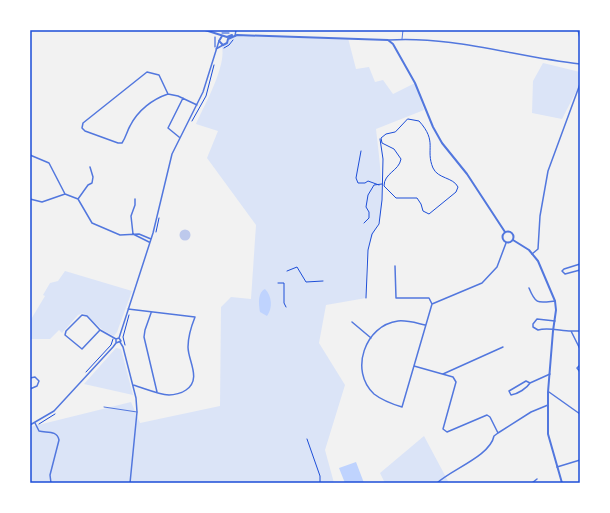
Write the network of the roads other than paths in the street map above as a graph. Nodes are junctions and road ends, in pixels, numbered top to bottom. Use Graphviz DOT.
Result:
graph roads {
  1 [pos="205,30"];
  2 [pos="236,30"];
  3 [pos="403,30"];
  4 [pos="578,30"];
  5 [pos="214,33"];
  6 [pos="222,36"];
  7 [pos="234,36"];
  8 [pos="227,38"];
  9 [pos="580,38"];
  10 [pos="402,39"];
  11 [pos="219,40"];
  12 [pos="388,40"];
  13 [pos="223,45"];
  14 [pos="216,49"];
  15 [pos="580,64"];
  16 [pos="580,84"];
  17 [pos="168,94"];
  18 [pos="183,98"];
  19 [pos="197,105"];
  20 [pos="179,138"];
  21 [pos="30,155"];
  22 [pos="90,168"];
  23 [pos="65,194"];
  24 [pos="30,199"];
  25 [pos="78,199"];
  26 [pos="135,199"];
  27 [pos="505,232"];
  28 [pos="133,234"];
  29 [pos="151,239"];
  30 [pos="512,240"];
  31 [pos="150,242"];
  32 [pos="506,242"];
  33 [pos="532,254"];
  34 [pos="580,264"];
  35 [pos="395,266"];
  36 [pos="580,270"];
  37 [pos="529,288"];
  38 [pos="555,301"];
  39 [pos="432,304"];
  40 [pos="129,310"];
  41 [pos="151,313"];
  42 [pos="555,320"];
  43 [pos="352,322"];
  44 [pos="425,325"];
  45 [pos="100,330"];
  46 [pos="580,330"];
  47 [pos="553,331"];
  48 [pos="571,332"];
  49 [pos="119,338"];
  50 [pos="371,338"];
  51 [pos="116,339"];
  52 [pos="120,342"];
  53 [pos="116,343"];
  54 [pos="503,348"];
  55 [pos="580,349"];
  56 [pos="580,365"];
  57 [pos="414,366"];
  58 [pos="580,372"];
  59 [pos="442,374"];
  60 [pos="550,374"];
  61 [pos="30,378"];
  62 [pos="530,383"];
  63 [pos="133,385"];
  64 [pos="30,389"];
  65 [pos="157,392"];
  66 [pos="548,392"];
  67 [pos="548,405"];
  68 [pos="104,407"];
  69 [pos="137,412"];
  70 [pos="580,414"];
  71 [pos="35,423"];
  72 [pos="30,426"];
  73 [pos="498,433"];
  74 [pos="580,460"];
  75 [pos="557,467"];
  76 [pos="537,479"];
  77 [pos="51,483"];
  78 [pos="130,483"];
  79 [pos="437,483"];
  80 [pos="532,483"];
  81 [pos="562,483"];
  1 -- 5 [label="street"];
  2 -- 7 [label="street"];
  3 -- 10 [label="lane"];
  4 -- 9 [label="street"];
  5 -- 6 [label="street"];
  5 -- 11 [label="street"];
  6 -- 8 [label="street"];
  6 -- 11 [label="street"];
  7 -- 8 [label="street"];
  7 -- 12 [label="street"];
  8 -- 13 [label="street"];
  10 -- 12 [label="street"];
  10 -- 15 [label="street"];
  11 -- 13 [label="street"];
  11 -- 14 [label="street"];
  12 -- 27 [label="street"];
  13 -- 14 [label="street"];
  14 -- 19 [label="street"];
  16 -- 33 [label="street"];
  17 -- 17 [label="street"];
  17 -- 18 [label="street"];
  18 -- 19 [label="street"];
  18 -- 20 [label="street"];
  19 -- 20 [label="street"];
  20 -- 29 [label="street"];
  21 -- 23 [label="street"];
  22 -- 25 [label="street"];
  23 -- 24 [label="street"];
  23 -- 25 [label="street"];
  25 -- 28 [label="street"];
  26 -- 28 [label="street"];
  27 -- 30 [label="street"];
  27 -- 32 [label="street"];
  28 -- 29 [label="street"];
  28 -- 31 [label="street"];
  29 -- 31 [label="street"];
  30 -- 32 [label="street"];
  30 -- 33 [label="street"];
  31 -- 40 [label="street"];
  32 -- 39 [label="street"];
  33 -- 38 [label="street"];
  34 -- 36 [label="street"];
  35 -- 39 [label="street"];
  37 -- 38 [label="street"];
  38 -- 42 [label="street"];
  39 -- 44 [label="street"];
  40 -- 41 [label="street"];
  40 -- 49 [label="street"];
  41 -- 65 [label="street"];
  41 -- 65 [label="street"];
  42 -- 47 [label="street"];
  42 -- 47 [label="street"];
  43 -- 50 [label="street"];
  44 -- 50 [label="street"];
  44 -- 57 [label="street"];
  45 -- 45 [label="street"];
  45 -- 51 [label="street"];
  46 -- 48 [label="street"];
  47 -- 48 [label="street"];
  47 -- 60 [label="street"];
  48 -- 55 [label="street"];
  49 -- 51 [label="street"];
  49 -- 52 [label="street"];
  50 -- 57 [label="street"];
  51 -- 53 [label="street"];
  52 -- 53 [label="street"];
  52 -- 63 [label="street"];
  53 -- 71 [label="street"];
  54 -- 59 [label="street"];
  56 -- 58 [label="street"];
  57 -- 59 [label="street"];
  59 -- 73 [label="street"];
  60 -- 62 [label="street"];
  60 -- 66 [label="street"];
  61 -- 64 [label="street"];
  62 -- 62 [label="street"];
  63 -- 65 [label="street"];
  63 -- 69 [label="street"];
  66 -- 67 [label="street"];
  66 -- 70 [label="street"];
  67 -- 73 [label="street"];
  67 -- 75 [label="street"];
  68 -- 69 [label="lane"];
  69 -- 78 [label="street"];
  71 -- 72 [label="street"];
  71 -- 77 [label="street"];
  73 -- 79 [label="street"];
  74 -- 75 [label="street"];
  75 -- 81 [label="street"];
  76 -- 80 [label="street"];
}
